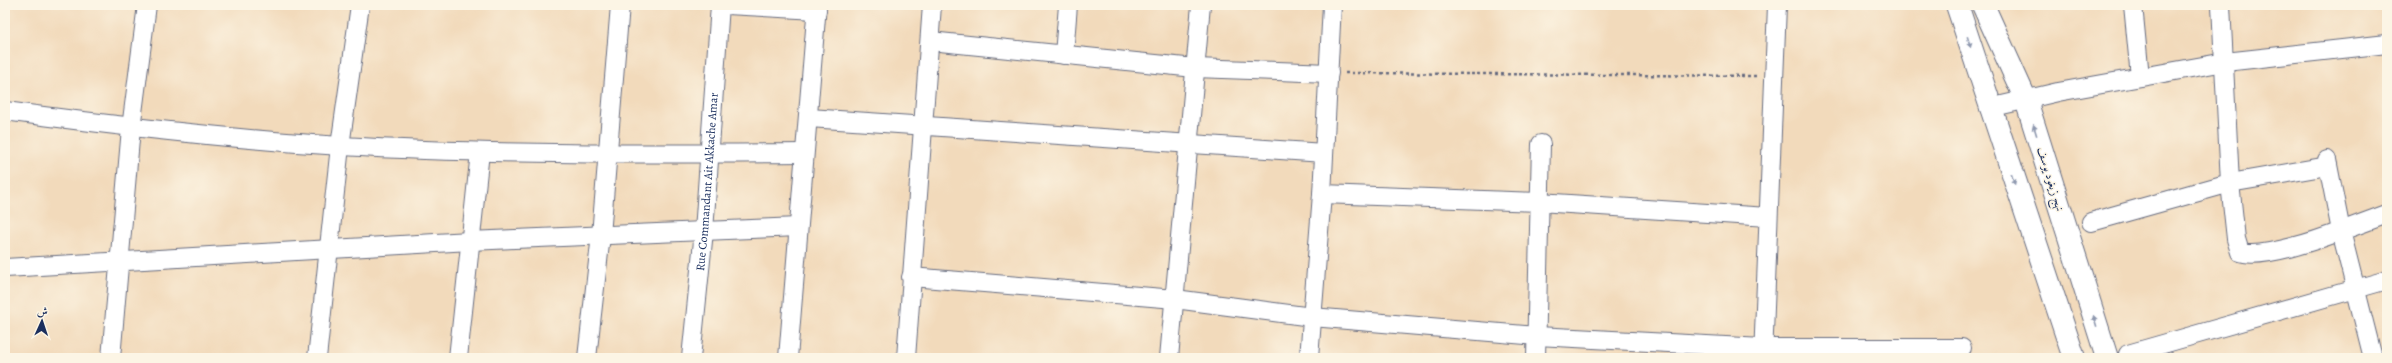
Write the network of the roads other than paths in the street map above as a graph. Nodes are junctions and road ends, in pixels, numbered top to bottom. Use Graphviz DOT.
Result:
graph roads {
  1 [pos="147,5"];
  2 [pos="360,5"];
  3 [pos="620,5"];
  4 [pos="720,5"];
  5 [pos="726,5"];
  6 [pos="932,5"];
  7 [pos="1068,5"];
  8 [pos="1201,5"];
  9 [pos="1332,5"];
  10 [pos="1777,5"];
  11 [pos="1957,5"];
  12 [pos="1983,5"];
  13 [pos="2133,5"];
  14 [pos="2221,5"];
  15 [pos="817,7"];
  16 [pos="930,41"];
  17 [pos="2387,44"];
  18 [pos="1064,55"];
  19 [pos="2225,62"];
  20 [pos="1195,68"];
  21 [pos="1329,73"];
  22 [pos="2140,77"];
  23 [pos="2026,100"];
  24 [pos="1989,108"];
  25 [pos="5,111"];
  26 [pos="809,118"];
  27 [pos="923,124"];
  28 [pos="131,128"];
  29 [pos="1188,144"];
  30 [pos="1541,144"];
  31 [pos="340,146"];
  32 [pos="480,152"];
  33 [pos="607,152"];
  34 [pos="1324,152"];
  35 [pos="804,153"];
  36 [pos="709,154"];
  37 [pos="2230,182"];
  38 [pos="1322,194"];
  39 [pos="1539,202"];
  40 [pos="2387,214"];
  41 [pos="1768,217"];
  42 [pos="2091,222"];
  43 [pos="798,227"];
  44 [pos="704,231"];
  45 [pos="2341,231"];
  46 [pos="601,236"];
  47 [pos="470,241"];
  48 [pos="330,250"];
  49 [pos="118,260"];
  50 [pos="5,268"];
  51 [pos="910,278"];
  52 [pos="2387,280"];
  53 [pos="2355,289"];
  54 [pos="1175,299"];
  55 [pos="1312,317"];
  56 [pos="1538,336"];
  57 [pos="1962,348"];
  58 [pos="1763,353"];
  59 [pos="2118,356"];
  60 [pos="111,358"];
  61 [pos="317,358"];
  62 [pos="458,358"];
  63 [pos="586,358"];
  64 [pos="691,358"];
  65 [pos="788,358"];
  66 [pos="906,358"];
  67 [pos="1169,358"];
  68 [pos="1309,358"];
  69 [pos="1536,358"];
  70 [pos="2074,358"];
  71 [pos="2373,358"];
  1 -- 28 [label="street"];
  2 -- 31 [label="street"];
  3 -- 33 [label="street"];
  4 -- 36 [label="street, Rue Commandant Ait Akkache Amar"];
  5 -- 15 [label="street"];
  6 -- 16 [label="street"];
  7 -- 18 [label="street"];
  8 -- 20 [label="street"];
  9 -- 21 [label="street"];
  10 -- 41 [label="street"];
  11 -- 24 [label="highway, one-way"];
  12 -- 23 [label="highway, نهج زيغود يوسف"];
  13 -- 22 [label="street"];
  14 -- 19 [label="street"];
  15 -- 26 [label="street"];
  16 -- 18 [label="street"];
  16 -- 27 [label="street"];
  17 -- 19 [label="street"];
  18 -- 20 [label="street"];
  19 -- 22 [label="street"];
  19 -- 37 [label="street"];
  20 -- 21 [label="street"];
  20 -- 29 [label="street"];
  21 -- 34 [label="street"];
  22 -- 23 [label="street"];
  23 -- 24 [label="street"];
  59 -- 23 [label="highway, نهج زيغود يوسف, one-way"];
  24 -- 70 [label="highway, one-way"];
  25 -- 28 [label="street"];
  26 -- 27 [label="street"];
  26 -- 35 [label="street"];
  27 -- 29 [label="street"];
  27 -- 51 [label="street"];
  28 -- 31 [label="street"];
  28 -- 49 [label="street"];
  29 -- 34 [label="street"];
  29 -- 54 [label="street"];
  30 -- 39 [label="street"];
  31 -- 32 [label="street"];
  31 -- 48 [label="street"];
  32 -- 33 [label="street"];
  32 -- 47 [label="street"];
  33 -- 36 [label="street"];
  33 -- 46 [label="street"];
  34 -- 38 [label="street"];
  35 -- 36 [label="street"];
  35 -- 43 [label="street"];
  36 -- 44 [label="street, Rue Commandant Ait Akkache Amar"];
  37 -- 42 [label="street"];
  37 -- 45 [label="street"];
  37 -- 45 [label="street"];
  38 -- 39 [label="street"];
  38 -- 55 [label="street"];
  39 -- 41 [label="street"];
  39 -- 56 [label="street"];
  40 -- 45 [label="street"];
  41 -- 58 [label="street"];
  43 -- 44 [label="street"];
  43 -- 65 [label="street"];
  44 -- 46 [label="street"];
  44 -- 64 [label="street, Rue Commandant Ait Akkache Amar"];
  45 -- 53 [label="street"];
  46 -- 47 [label="street"];
  46 -- 63 [label="street"];
  47 -- 48 [label="street"];
  47 -- 62 [label="street"];
  48 -- 49 [label="street"];
  48 -- 61 [label="street"];
  49 -- 50 [label="street"];
  49 -- 60 [label="street"];
  51 -- 54 [label="street"];
  51 -- 66 [label="street"];
  52 -- 53 [label="street"];
  53 -- 59 [label="street"];
  53 -- 71 [label="street"];
  54 -- 55 [label="street"];
  54 -- 67 [label="street"];
  55 -- 56 [label="street"];
  55 -- 68 [label="street"];
  56 -- 58 [label="street"];
  56 -- 69 [label="street"];
  57 -- 58 [label="street"];
}
